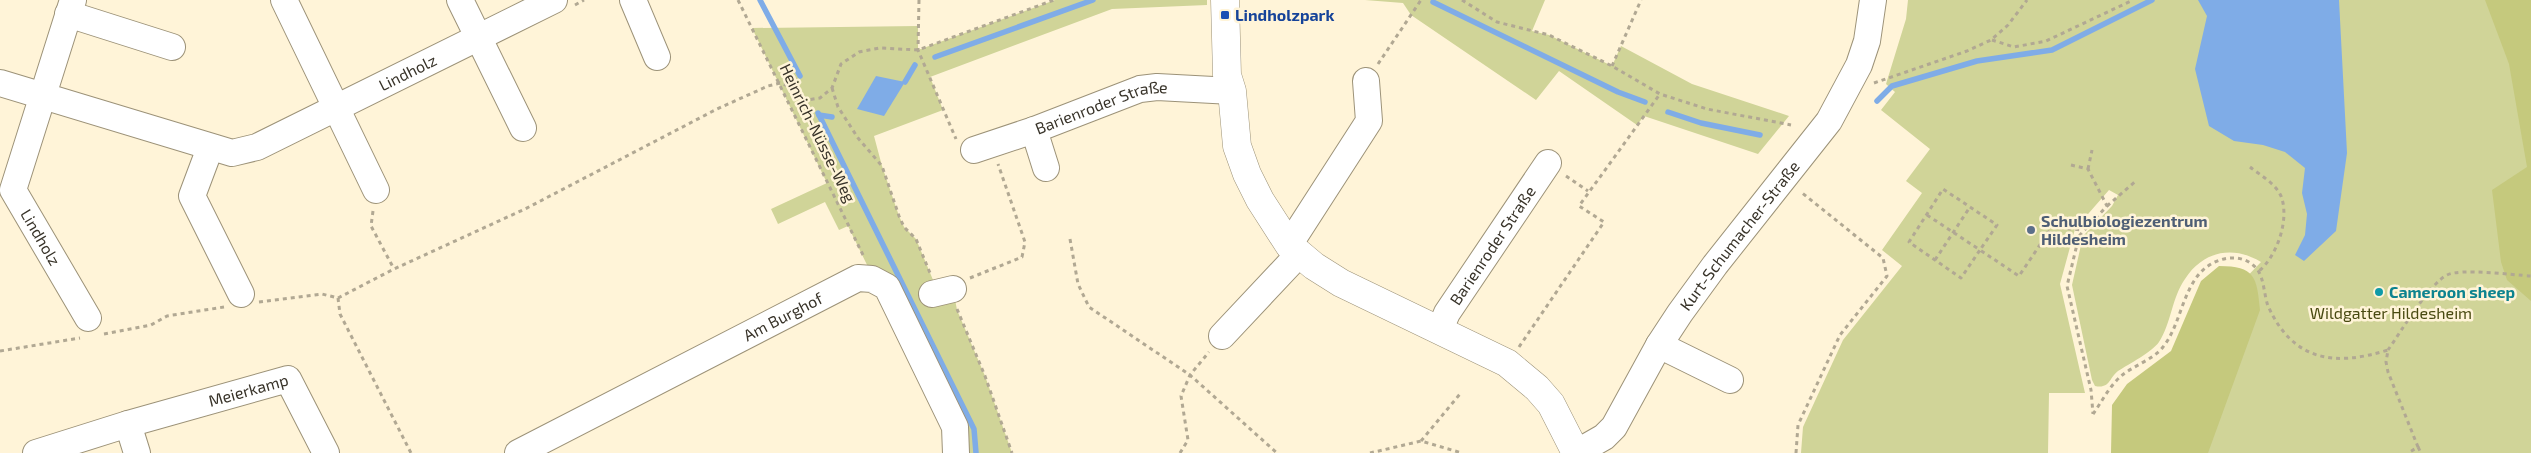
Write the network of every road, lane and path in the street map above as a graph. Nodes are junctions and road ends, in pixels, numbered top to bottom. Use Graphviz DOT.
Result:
graph roads {
  1 [pos="284,0"];
  2 [pos="460,0"];
  3 [pos="554,0"];
  4 [pos="633,0"];
  5 [pos="738,0"];
  6 [pos="918,0"];
  7 [pos="1054,0"];
  8 [pos="1225,0"];
  9 [pos="1242,0"];
  10 [pos="1421,0"];
  11 [pos="1462,0"];
  12 [pos="1641,0"];
  13 [pos="1873,0"];
  14 [pos="2027,0"];
  15 [pos="2133,0"];
  16 [pos="70,7"];
  17 [pos="478,36"];
  18 [pos="1991,40"];
  19 [pos="172,47"];
  20 [pos="918,50"];
  21 [pos="657,57"];
  22 [pos="1612,66"];
  23 [pos="1366,81"];
  24 [pos="1883,81"];
  25 [pos="0,83"];
  26 [pos="780,83"];
  27 [pos="832,88"];
  28 [pos="1232,91"];
  29 [pos="1660,94"];
  30 [pos="42,95"];
  31 [pos="337,107"];
  32 [pos="1791,125"];
  33 [pos="523,128"];
  34 [pos="1034,130"];
  35 [pos="982,147"];
  36 [pos="210,148"];
  37 [pos="2092,150"];
  38 [pos="1548,163"];
  39 [pos="2071,165"];
  40 [pos="2250,167"];
  41 [pos="1046,168"];
  42 [pos="2088,169"];
  43 [pos="1786,178"];
  44 [pos="2137,180"];
  45 [pos="376,190"];
  46 [pos="1588,191"];
  47 [pos="2106,206"];
  48 [pos="1970,207"];
  49 [pos="1927,215"];
  50 [pos="2082,230"];
  51 [pos="1953,232"];
  52 [pos="1070,239"];
  53 [pos="1294,249"];
  54 [pos="1980,250"];
  55 [pos="1935,260"];
  56 [pos="394,269"];
  57 [pos="2259,271"];
  58 [pos="2531,276"];
  59 [pos="872,278"];
  60 [pos="338,298"];
  61 [pos="927,299"];
  62 [pos="241,301"];
  63 [pos="1440,329"];
  64 [pos="91,330"];
  65 [pos="1222,336"];
  66 [pos="1659,346"];
  67 [pos="1517,349"];
  68 [pos="2388,350"];
  69 [pos="0,351"];
  70 [pos="1190,375"];
  71 [pos="1730,380"];
  72 [pos="1460,394"];
  73 [pos="128,424"];
  74 [pos="1422,441"];
  75 [pos="2418,447"];
  76 [pos="36,453"];
  77 [pos="136,453"];
  78 [pos="326,453"];
  79 [pos="410,453"];
  80 [pos="518,453"];
  81 [pos="956,453"];
  82 [pos="1012,453"];
  83 [pos="1180,453"];
  84 [pos="1277,453"];
  85 [pos="1370,453"];
  86 [pos="1462,453"];
  87 [pos="1576,453"];
  88 [pos="1796,453"];
  89 [pos="2408,453"];
  90 [pos="2421,453"];
  1 -- 31 [label="street"];
  2 -- 17 [label="street"];
  3 -- 17 [label="street, Lindholz"];
  4 -- 21 [label="street"];
  5 -- 26 [label="path, Heinrich-Nüsse-Weg"];
  6 -- 20 [label="path"];
  7 -- 20 [label="path"];
  8 -- 28 [label="main road"];
  9 -- 28 [label="main road"];
  10 -- 23 [label="path"];
  11 -- 22 [label="path"];
  12 -- 22 [label="path"];
  13 -- 43 [label="street, Kurt-Schumacher-Straße"];
  14 -- 18 [label="path"];
  15 -- 18 [label="path"];
  16 -- 19 [label="street"];
  16 -- 30 [label="street, Lindholz"];
  17 -- 31 [label="street, Lindholz"];
  17 -- 33 [label="street"];
  18 -- 24 [label="path"];
  20 -- 27 [label="path"];
  20 -- 35 [label="path"];
  22 -- 29 [label="path"];
  23 -- 53 [label="street"];
  25 -- 30 [label="street, Lindholz"];
  26 -- 27 [label="path"];
  26 -- 56 [label="path"];
  26 -- 59 [label="path, Heinrich-Nüsse-Weg"];
  27 -- 61 [label="path"];
  28 -- 34 [label="street, Barienroder Straße"];
  28 -- 53 [label="main road"];
  29 -- 32 [label="path"];
  29 -- 46 [label="path"];
  30 -- 36 [label="street, Lindholz"];
  30 -- 64 [label="street, Lindholz"];
  31 -- 36 [label="street, Lindholz"];
  31 -- 45 [label="street"];
  34 -- 35 [label="street, Barienroder Straße"];
  34 -- 41 [label="street"];
  35 -- 61 [label="path"];
  36 -- 62 [label="street"];
  37 -- 42 [label="path"];
  38 -- 46 [label="path"];
  38 -- 63 [label="street, Barienroder Straße"];
  39 -- 42 [label="path"];
  40 -- 57 [label="path"];
  42 -- 47 [label="path"];
  43 -- 66 [label="street, Kurt-Schumacher-Straße"];
  43 -- 88 [label="path"];
  44 -- 47 [label="path"];
  45 -- 56 [label="path"];
  46 -- 67 [label="path"];
  47 -- 50 [label="path"];
  48 -- 49 [label="path"];
  48 -- 51 [label="path"];
  48 -- 54 [label="path"];
  49 -- 51 [label="path"];
  49 -- 55 [label="path"];
  50 -- 54 [label="path"];
  50 -- 57 [label="path"];
  51 -- 54 [label="path"];
  51 -- 55 [label="path"];
  52 -- 70 [label="path"];
  53 -- 63 [label="main road"];
  53 -- 65 [label="street"];
  54 -- 55 [label="path"];
  56 -- 60 [label="path"];
  57 -- 68 [label="path"];
  58 -- 68 [label="path"];
  59 -- 61 [label="street"];
  59 -- 80 [label="street, Am Burghof"];
  60 -- 62 [label="path"];
  60 -- 79 [label="path"];
  61 -- 81 [label="street"];
  61 -- 82 [label="path"];
  62 -- 64 [label="path"];
  63 -- 87 [label="main road"];
  64 -- 69 [label="path"];
  65 -- 70 [label="path"];
  66 -- 71 [label="street"];
  66 -- 87 [label="street, Kurt-Schumacher-Straße"];
  68 -- 75 [label="path"];
  70 -- 83 [label="path"];
  70 -- 84 [label="path"];
  72 -- 74 [label="path"];
  73 -- 76 [label="street, Meierkamp"];
  73 -- 77 [label="street"];
  73 -- 78 [label="street, Meierkamp"];
  74 -- 85 [label="path"];
  74 -- 86 [label="path"];
  75 -- 89 [label="path"];
  75 -- 90 [label="path"];
}
